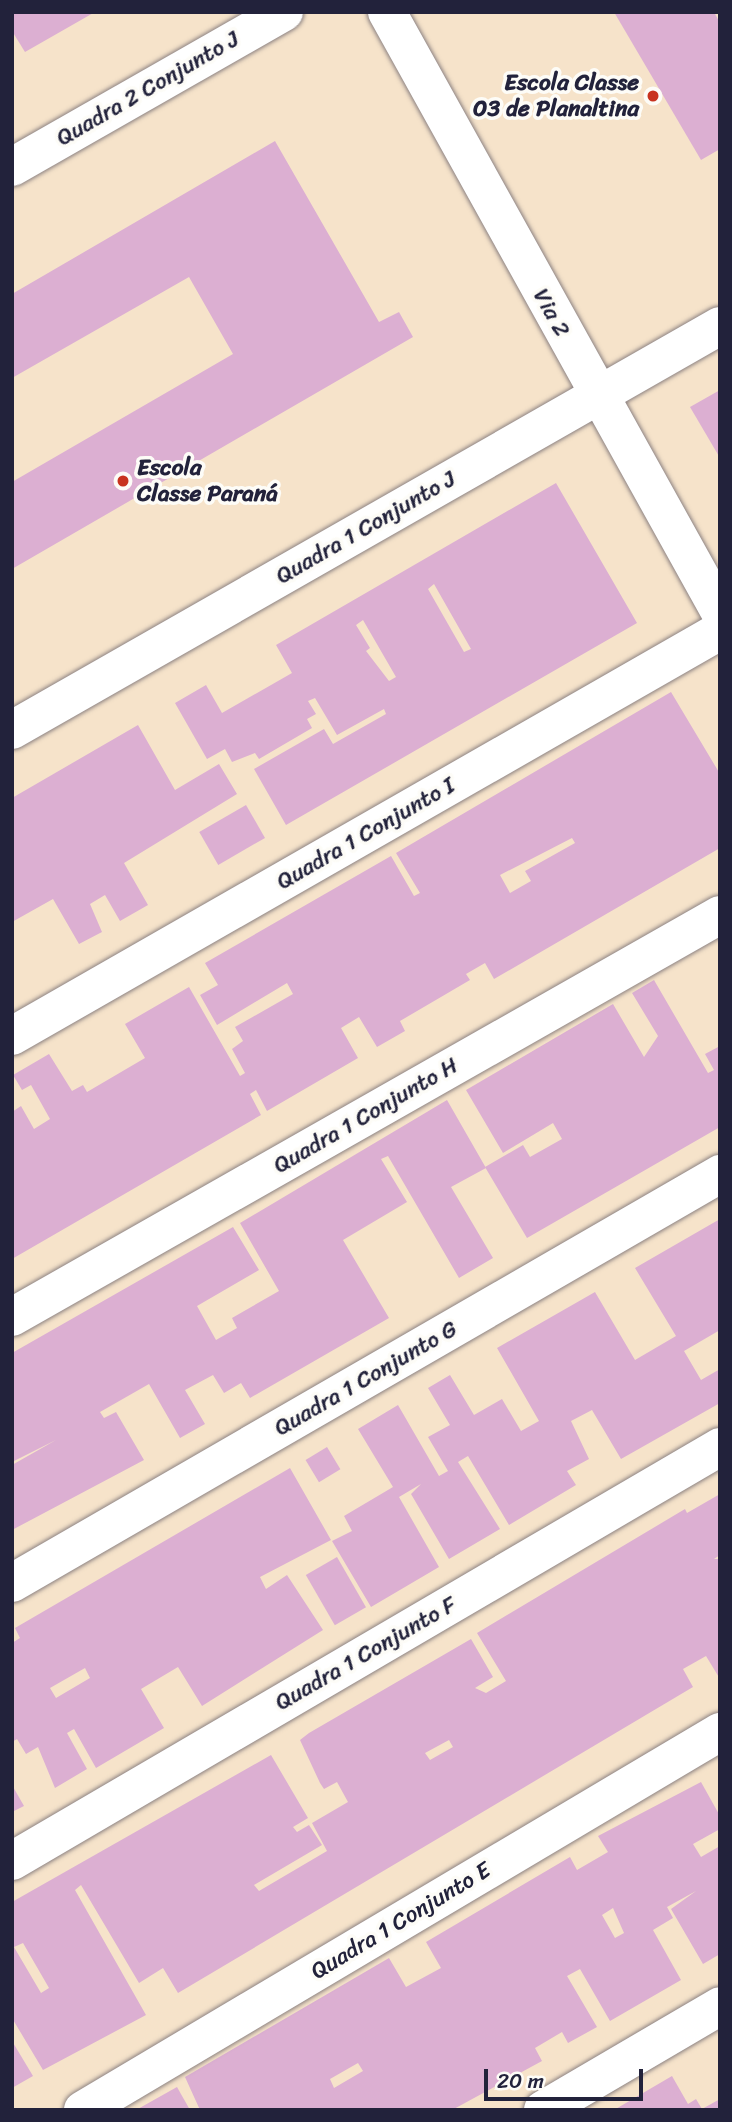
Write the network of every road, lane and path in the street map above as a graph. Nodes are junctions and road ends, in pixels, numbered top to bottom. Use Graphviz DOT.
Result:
graph roads {
  1 [pos="284,12"];
  2 [pos="387,12"];
  3 [pos="12,167"];
  4 [pos="720,326"];
  5 [pos="597,397"];
  6 [pos="720,612"];
  7 [pos="720,631"];
  8 [pos="12,730"];
  9 [pos="720,915"];
  10 [pos="12,1036"];
  11 [pos="720,1174"];
  12 [pos="12,1317"];
  13 [pos="720,1447"];
  14 [pos="12,1583"];
  15 [pos="720,1732"];
  16 [pos="12,1861"];
  17 [pos="720,2006"];
  18 [pos="83,2110"];
  19 [pos="543,2110"];
  1 -- 3 [label="street, Quadra 2 Conjunto J"];
  2 -- 5 [label="street, Via 2"];
  4 -- 5 [label="street, Quadra 1 Conjunto J"];
  5 -- 6 [label="street, Via 2"];
  5 -- 8 [label="street, Quadra 1 Conjunto J"];
  7 -- 10 [label="street, Quadra 1 Conjunto I"];
  9 -- 12 [label="street, Quadra 1 Conjunto H"];
  11 -- 14 [label="street, Quadra 1 Conjunto G"];
  13 -- 16 [label="street, Quadra 1 Conjunto F"];
  15 -- 18 [label="street, Quadra 1 Conjunto E"];
  17 -- 19 [label="street"];
}
